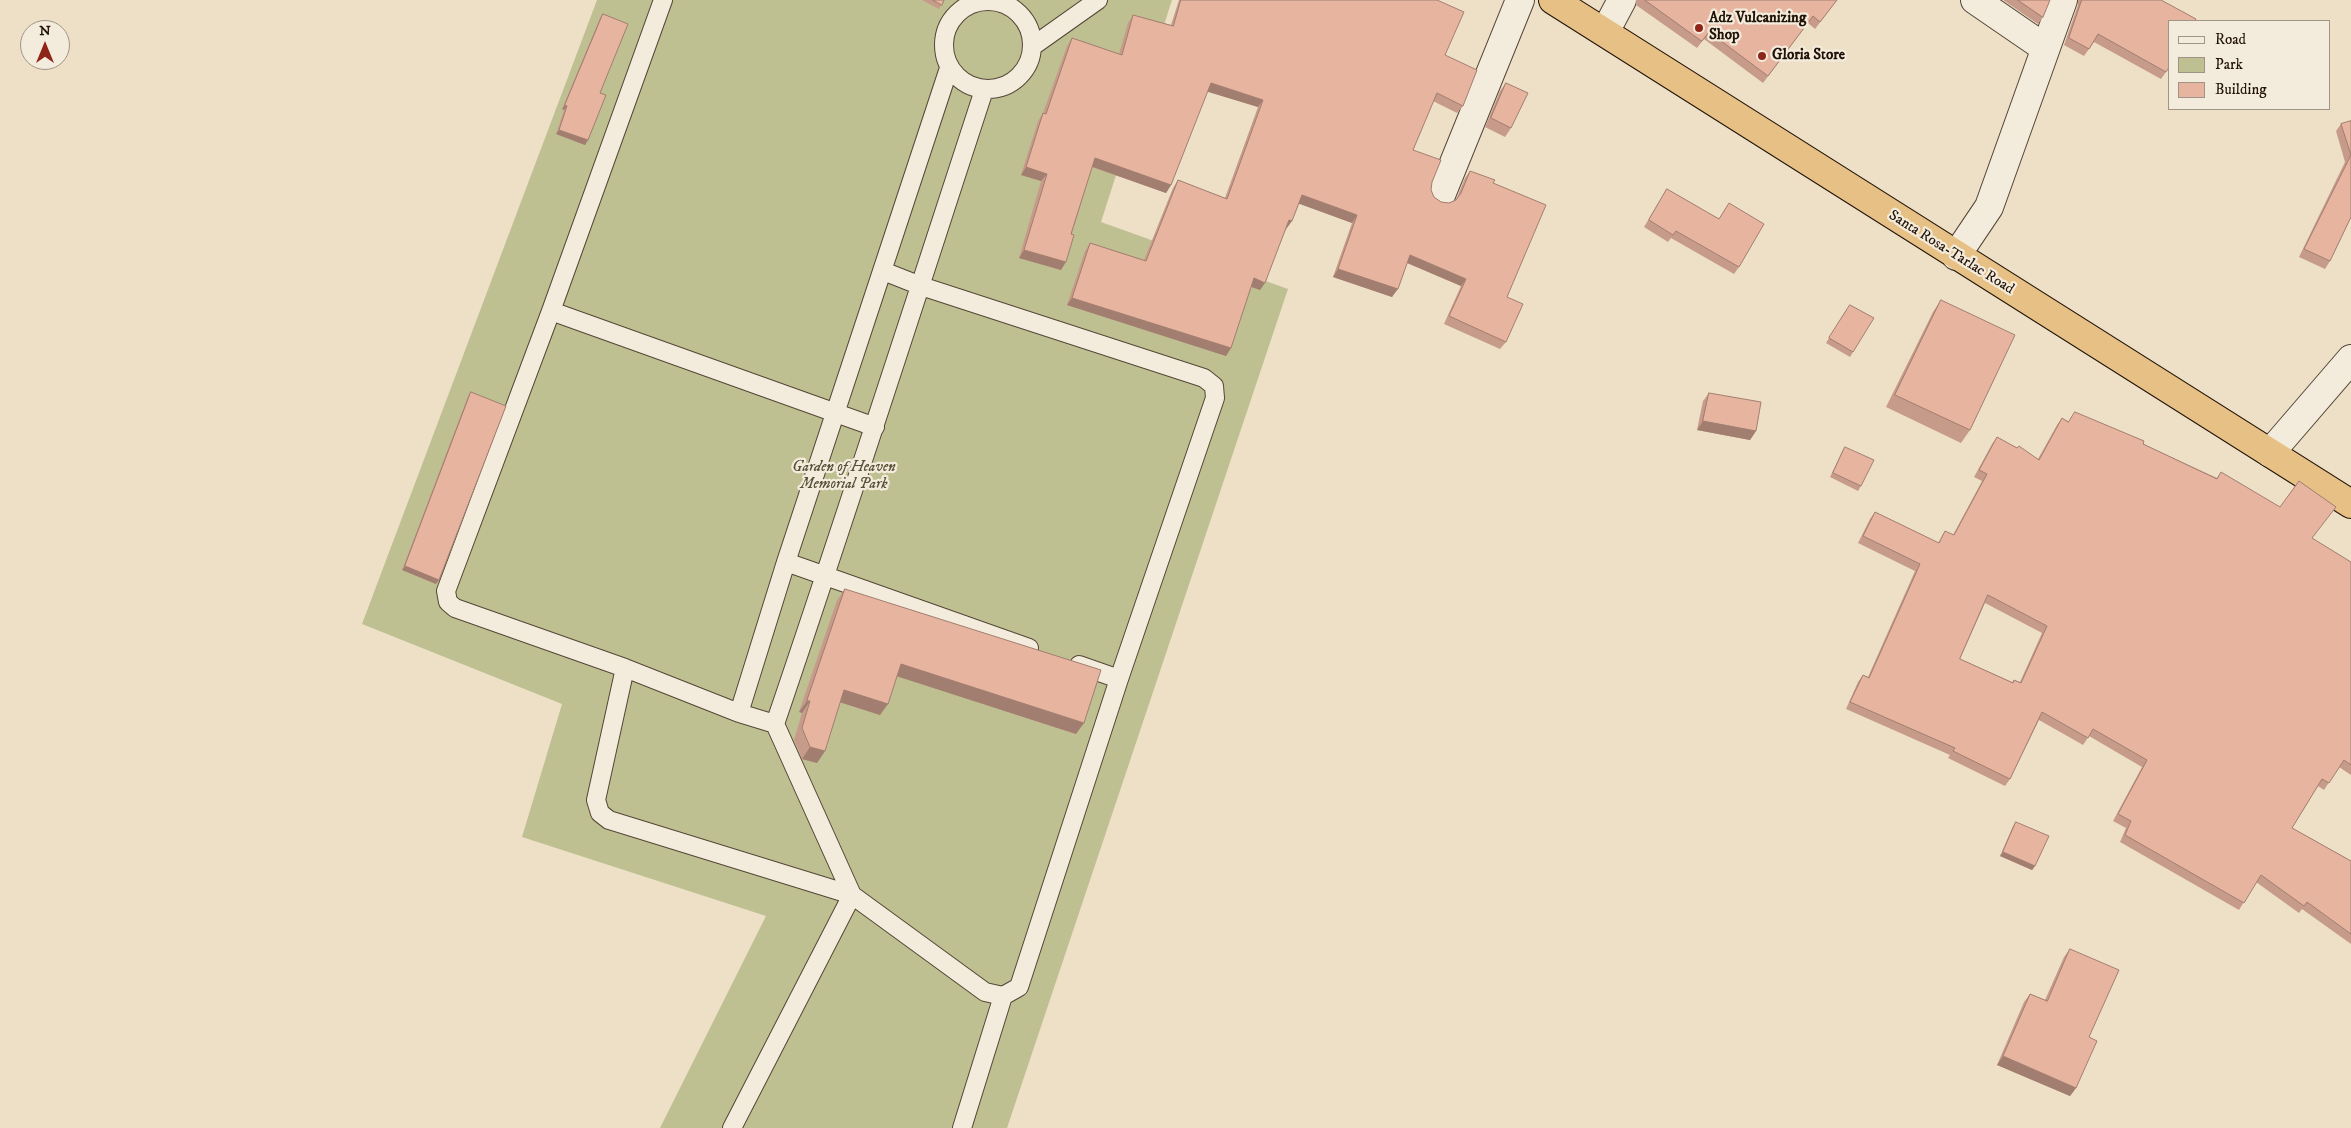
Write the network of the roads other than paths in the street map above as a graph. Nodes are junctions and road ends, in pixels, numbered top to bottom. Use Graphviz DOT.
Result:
graph roads {
  1 [pos="663,0"];
  2 [pos="1098,0"];
  3 [pos="1520,0"];
  4 [pos="1553,0"];
  5 [pos="1622,0"];
  6 [pos="1975,0"];
  7 [pos="2062,0"];
  8 [pos="1019,4"];
  9 [pos="1605,32"];
  10 [pos="1033,46"];
  11 [pos="2045,48"];
  12 [pos="949,68"];
  13 [pos="984,90"];
  14 [pos="1441,195"];
  15 [pos="1956,256"];
  16 [pos="883,271"];
  17 [pos="921,286"];
  18 [pos="551,311"];
  19 [pos="2351,359"];
  20 [pos="836,415"];
  21 [pos="874,427"];
  22 [pos="2270,453"];
  23 [pos="2351,504"];
  24 [pos="786,562"];
  25 [pos="825,578"];
  26 [pos="1045,654"];
  27 [pos="1064,660"];
  28 [pos="625,668"];
  29 [pos="1119,679"];
  30 [pos="739,713"];
  31 [pos="775,724"];
  32 [pos="852,895"];
  33 [pos="1003,996"];
  34 [pos="732,1128"];
  35 [pos="962,1128"];
  1 -- 18 [label="lane"];
  2 -- 10 [label="lane"];
  3 -- 14 [label="street"];
  4 -- 9 [label="highway, Santa Rosa-Tarlac Road"];
  5 -- 9 [label="street"];
  6 -- 11 [label="street"];
  7 -- 11 [label="street"];
  8 -- 10 [label="lane"];
  8 -- 12 [label="lane"];
  9 -- 15 [label="highway, Santa Rosa-Tarlac Road"];
  10 -- 13 [label="lane"];
  11 -- 15 [label="street"];
  12 -- 13 [label="lane"];
  12 -- 16 [label="lane"];
  13 -- 17 [label="lane"];
  15 -- 22 [label="highway, Santa Rosa-Tarlac Road"];
  16 -- 17 [label="lane"];
  16 -- 20 [label="lane"];
  17 -- 21 [label="lane"];
  17 -- 29 [label="lane"];
  18 -- 20 [label="lane"];
  18 -- 28 [label="lane"];
  19 -- 22 [label="street"];
  20 -- 21 [label="lane"];
  20 -- 24 [label="lane"];
  21 -- 25 [label="lane"];
  22 -- 23 [label="highway, Santa Rosa-Tarlac Road"];
  24 -- 25 [label="lane"];
  24 -- 30 [label="lane"];
  25 -- 26 [label="lane"];
  25 -- 31 [label="lane"];
  27 -- 29 [label="lane"];
  28 -- 30 [label="lane"];
  28 -- 32 [label="lane"];
  29 -- 33 [label="lane"];
  30 -- 31 [label="lane"];
  31 -- 32 [label="lane"];
  32 -- 33 [label="lane"];
  32 -- 34 [label="lane"];
  33 -- 35 [label="lane"];
}
